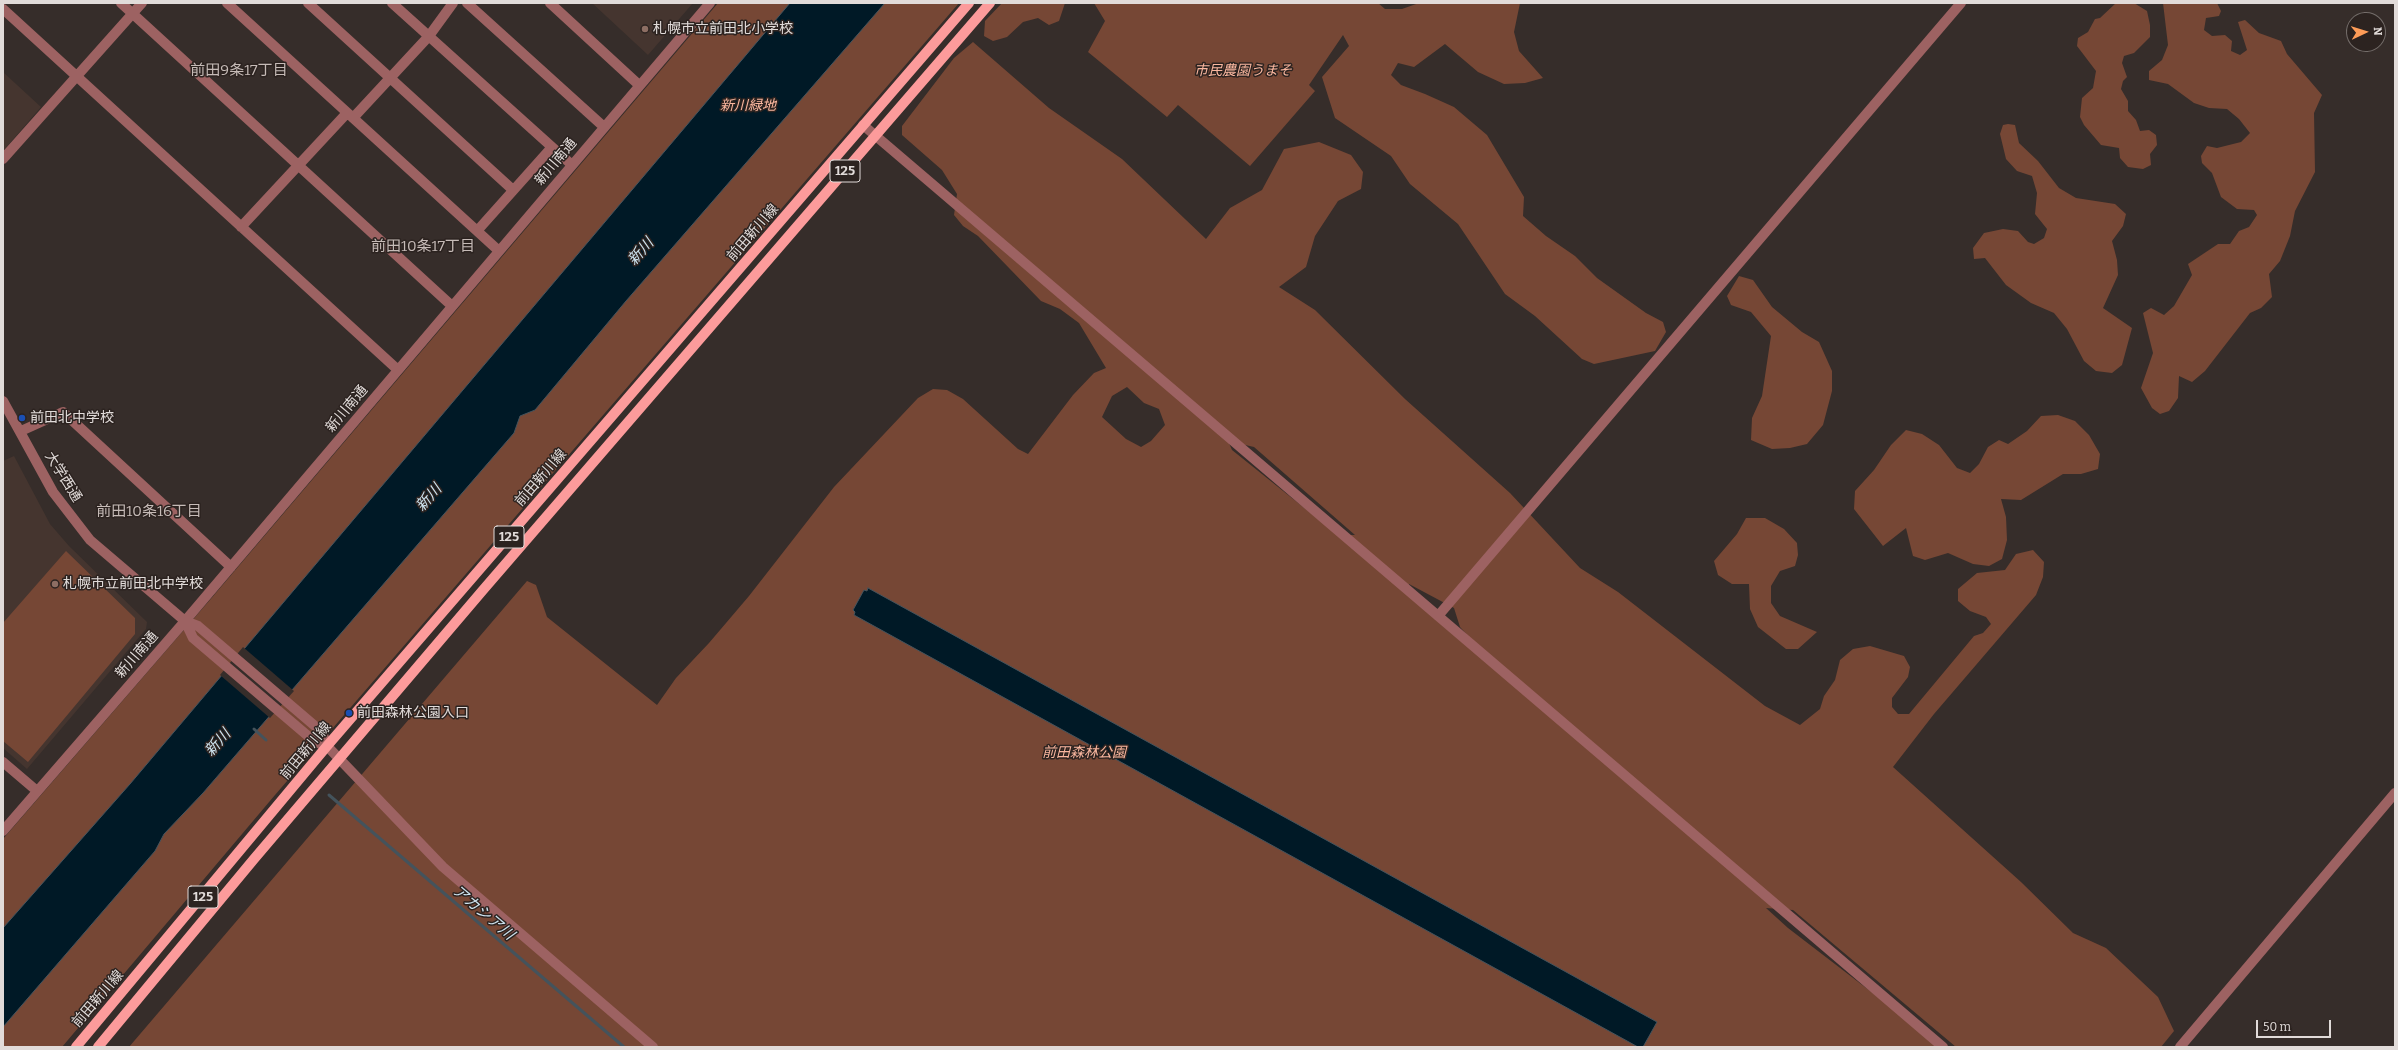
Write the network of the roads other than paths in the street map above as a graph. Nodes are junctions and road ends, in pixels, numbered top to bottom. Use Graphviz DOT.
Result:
graph roads {
  1 [pos="121,3"];
  2 [pos="142,3"];
  3 [pos="227,3"];
  4 [pos="308,3"];
  5 [pos="392,3"];
  6 [pos="453,3"];
  7 [pos="467,3"];
  8 [pos="550,3"];
  9 [pos="710,3"];
  10 [pos="969,3"];
  11 [pos="990,3"];
  12 [pos="1961,3"];
  13 [pos="3,9"];
  14 [pos="132,13"];
  15 [pos="428,36"];
  16 [pos="76,76"];
  17 [pos="390,78"];
  18 [pos="639,85"];
  19 [pos="350,115"];
  20 [pos="863,126"];
  21 [pos="604,127"];
  22 [pos="875,136"];
  23 [pos="552,147"];
  24 [pos="3,159"];
  25 [pos="572,165"];
  26 [pos="300,166"];
  27 [pos="513,190"];
  28 [pos="241,227"];
  29 [pos="477,231"];
  30 [pos="498,251"];
  31 [pos="452,306"];
  32 [pos="398,370"];
  33 [pos="3,401"];
  34 [pos="21,432"];
  35 [pos="231,567"];
  36 [pos="1438,616"];
  37 [pos="186,620"];
  38 [pos="328,746"];
  39 [pos="340,759"];
  40 [pos="3,762"];
  41 [pos="37,791"];
  42 [pos="2395,793"];
  43 [pos="3,831"];
  44 [pos="76,1047"];
  45 [pos="98,1047"];
  46 [pos="653,1047"];
  47 [pos="1943,1047"];
  48 [pos="2180,1047"];
  1 -- 14 [label="street"];
  2 -- 14 [label="street"];
  3 -- 19 [label="street"];
  4 -- 17 [label="street"];
  5 -- 15 [label="street"];
  6 -- 15 [label="street"];
  7 -- 21 [label="street"];
  8 -- 18 [label="street"];
  9 -- 18 [label="street, 新川南通"];
  10 -- 20 [label="main road, 前田新川線 / 125"];
  11 -- 22 [label="main road, 前田新川線 / 125"];
  12 -- 36 [label="street"];
  13 -- 16 [label="street"];
  14 -- 16 [label="street"];
  14 -- 26 [label="street"];
  15 -- 17 [label="street"];
  15 -- 23 [label="street"];
  16 -- 24 [label="street"];
  16 -- 28 [label="street"];
  17 -- 19 [label="street"];
  17 -- 27 [label="street"];
  18 -- 21 [label="street, 新川南通"];
  19 -- 26 [label="street"];
  19 -- 29 [label="street"];
  20 -- 22 [label="street"];
  20 -- 38 [label="main road, 前田新川線 / 125"];
  21 -- 25 [label="street, 新川南通"];
  22 -- 36 [label="street"];
  22 -- 39 [label="main road, 前田新川線 / 125"];
  23 -- 25 [label="street"];
  23 -- 27 [label="street"];
  25 -- 30 [label="street, 新川南通"];
  26 -- 28 [label="street"];
  26 -- 31 [label="street"];
  27 -- 29 [label="street"];
  28 -- 32 [label="street"];
  29 -- 30 [label="street"];
  30 -- 31 [label="street, 新川南通"];
  31 -- 32 [label="street, 新川南通"];
  32 -- 35 [label="street, 新川南通"];
  33 -- 34 [label="street, 大学西通"];
  34 -- 35 [label="street"];
  34 -- 37 [label="street, 大学西通"];
  35 -- 37 [label="street, 新川南通"];
  36 -- 47 [label="street"];
  37 -- 38 [label="street, 大学西通"];
  37 -- 38 [label="street"];
  37 -- 41 [label="street, 新川南通"];
  38 -- 39 [label="street"];
  38 -- 44 [label="main road, 前田新川線 / 125"];
  39 -- 45 [label="main road, 前田新川線 / 125"];
  39 -- 46 [label="street"];
  40 -- 41 [label="street"];
  41 -- 43 [label="street, 新川南通"];
  42 -- 48 [label="street"];
}
